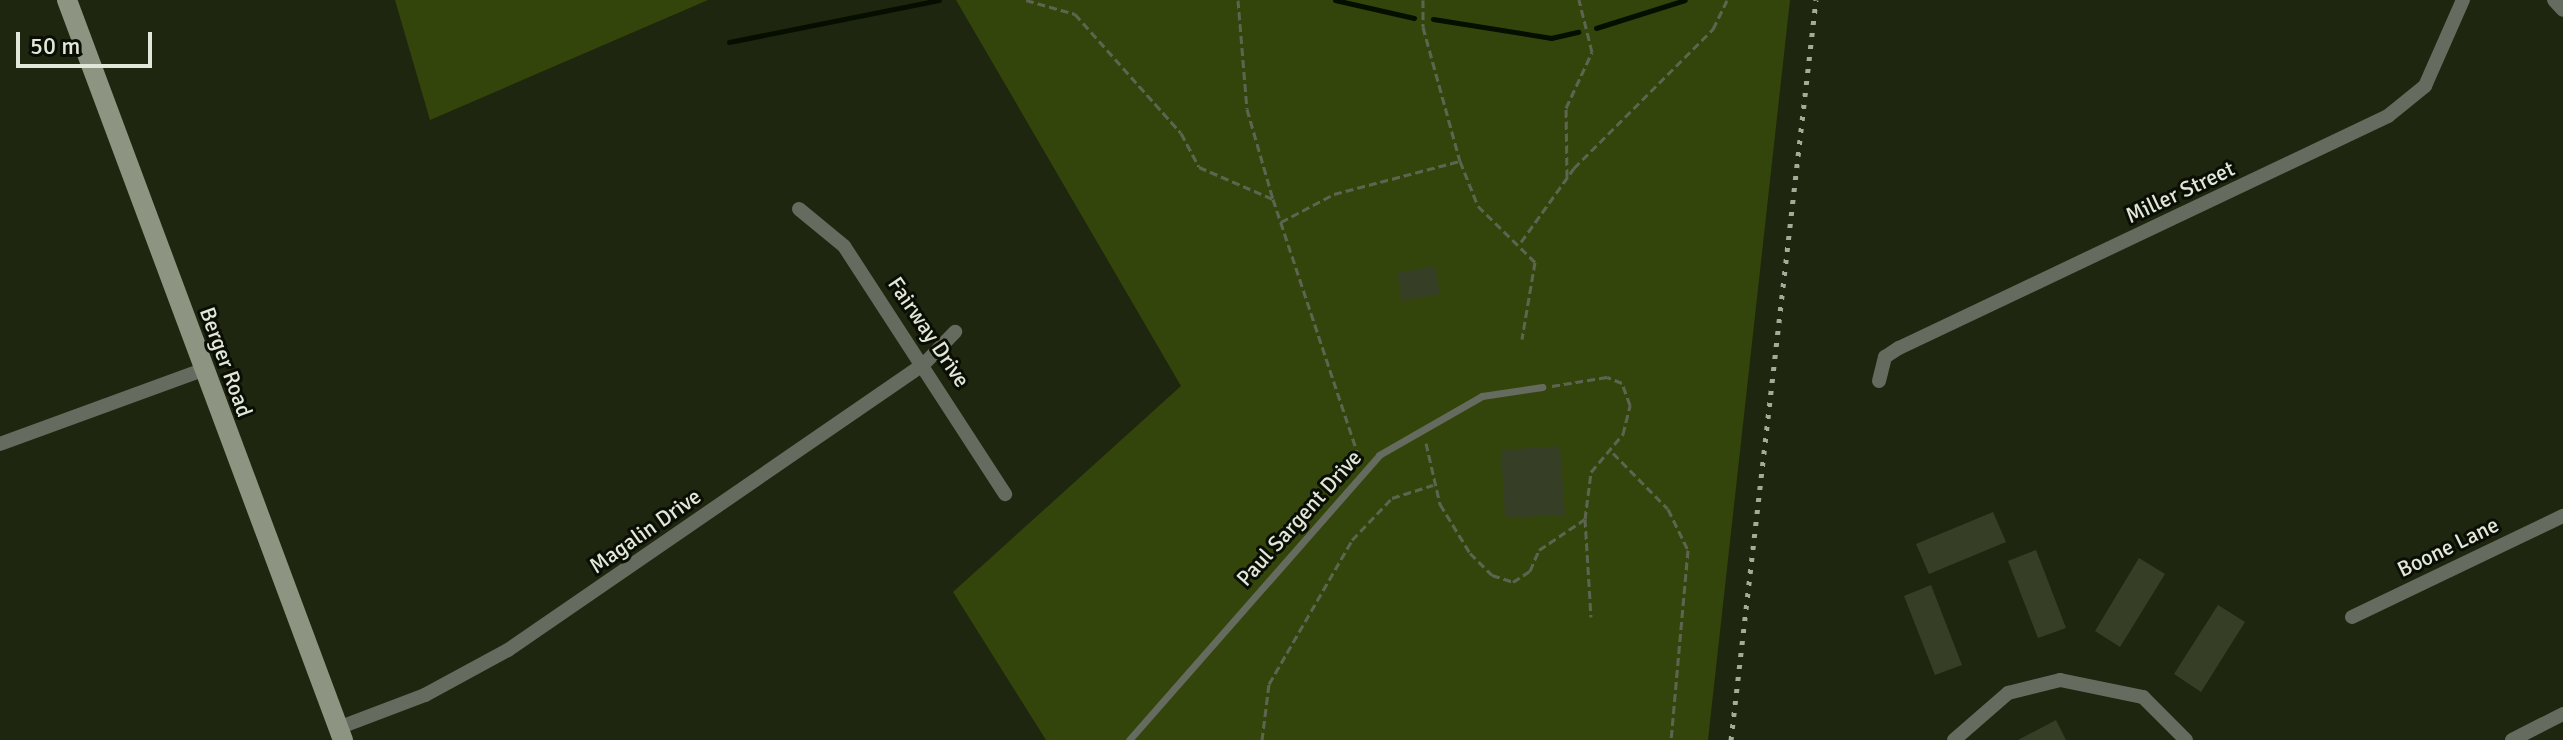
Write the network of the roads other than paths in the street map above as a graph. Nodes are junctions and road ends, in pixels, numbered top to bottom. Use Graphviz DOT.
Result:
graph roads {
  1 [pos="67,0"];
  2 [pos="2463,0"];
  3 [pos="2554,0"];
  4 [pos="2563,10"];
  5 [pos="799,209"];
  6 [pos="955,332"];
  7 [pos="924,364"];
  8 [pos="205,369"];
  9 [pos="1879,381"];
  10 [pos="1542,387"];
  11 [pos="0,444"];
  12 [pos="1005,494"];
  13 [pos="2563,516"];
  14 [pos="2352,617"];
  15 [pos="2563,714"];
  16 [pos="340,734"];
  17 [pos="1129,740"];
  18 [pos="1954,740"];
  19 [pos="2186,740"];
  20 [pos="2512,740"];
  1 -- 8 [label="street, Berger Road"];
  2 -- 9 [label="street, Miller Street"];
  3 -- 4 [label="street"];
  5 -- 7 [label="street, Fairway Drive"];
  6 -- 7 [label="street, Magalin Drive"];
  7 -- 12 [label="street, Fairway Drive"];
  7 -- 16 [label="street, Magalin Drive"];
  8 -- 11 [label="street"];
  8 -- 16 [label="street, Berger Road"];
  10 -- 17 [label="lane, Paul Sargent Drive"];
  13 -- 14 [label="street, Boone Lane"];
  15 -- 20 [label="street"];
  18 -- 19 [label="street"];
}
